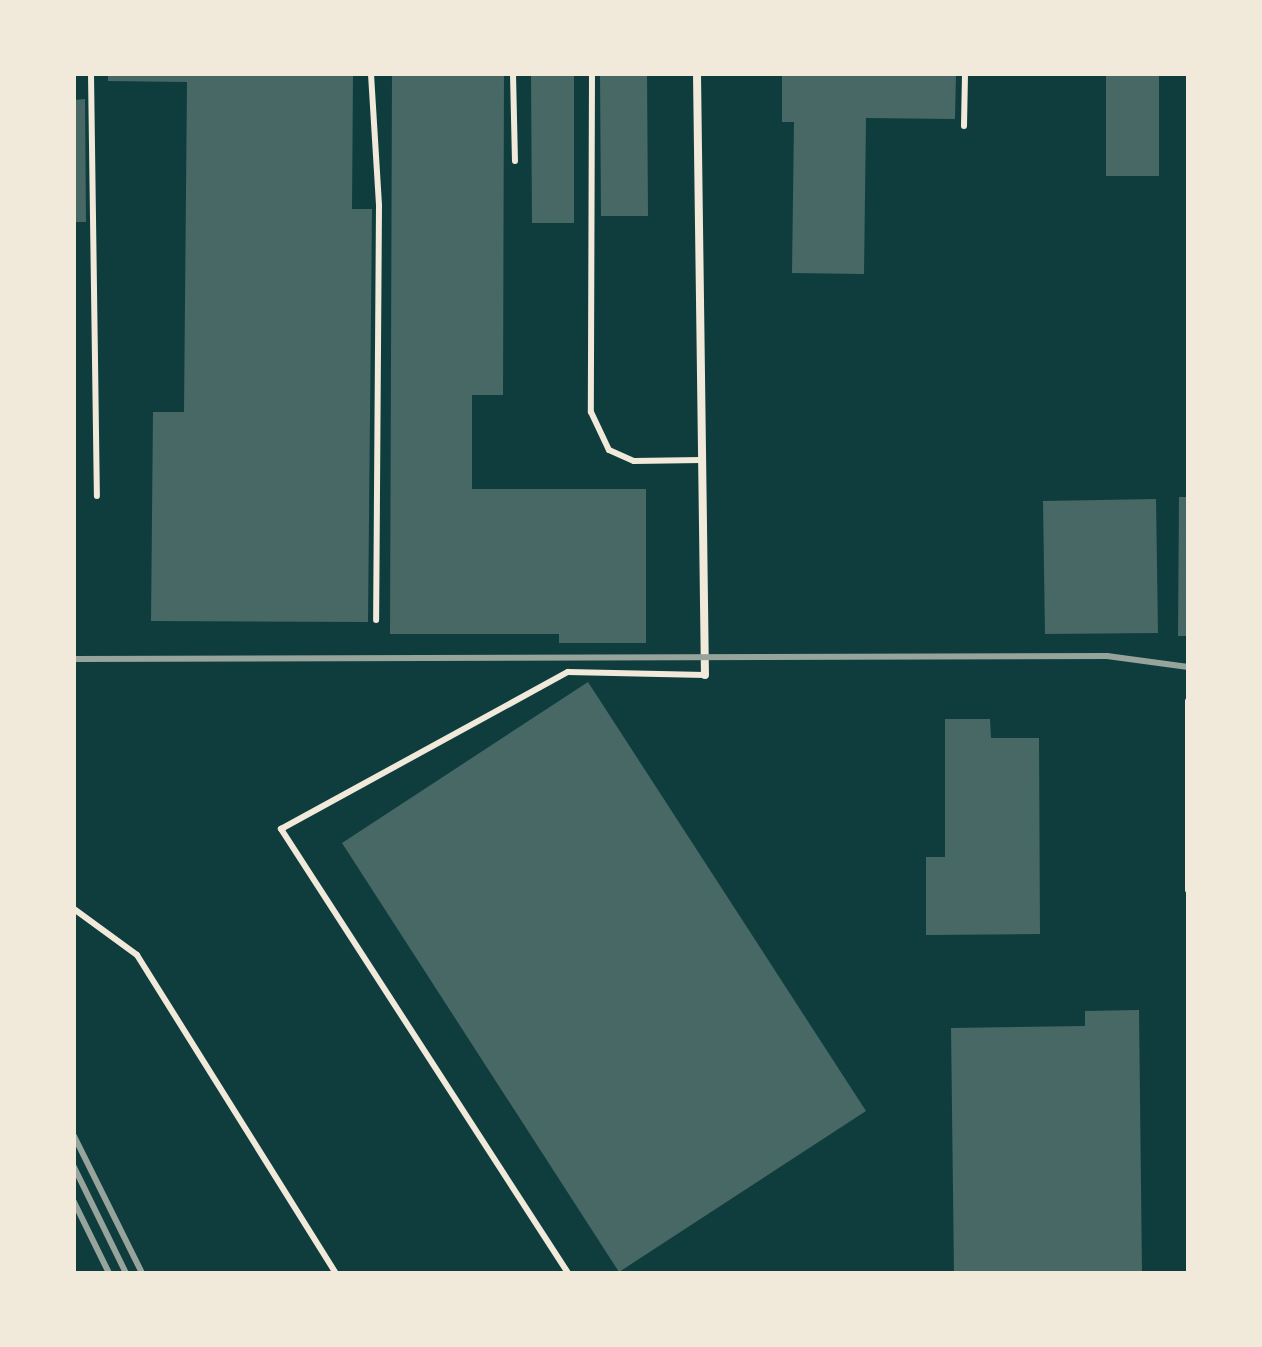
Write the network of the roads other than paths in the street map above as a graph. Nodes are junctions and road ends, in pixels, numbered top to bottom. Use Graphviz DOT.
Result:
graph roads {
  1 [pos="91,74"];
  2 [pos="371,74"];
  3 [pos="513,74"];
  4 [pos="592,74"];
  5 [pos="697,74"];
  6 [pos="965,74"];
  7 [pos="964,126"];
  8 [pos="515,161"];
  9 [pos="701,460"];
  10 [pos="97,496"];
  11 [pos="376,620"];
  12 [pos="705,675"];
  13 [pos="1188,701"];
  14 [pos="1188,890"];
  15 [pos="74,909"];
  16 [pos="336,1273"];
  17 [pos="568,1273"];
  1 -- 10 [label="lane"];
  2 -- 11 [label="lane"];
  3 -- 8 [label="lane"];
  4 -- 9 [label="lane"];
  5 -- 9 [label="street"];
  6 -- 7 [label="lane"];
  9 -- 12 [label="street"];
  12 -- 17 [label="lane"];
  13 -- 14 [label="lane"];
  15 -- 16 [label="lane"];
}
